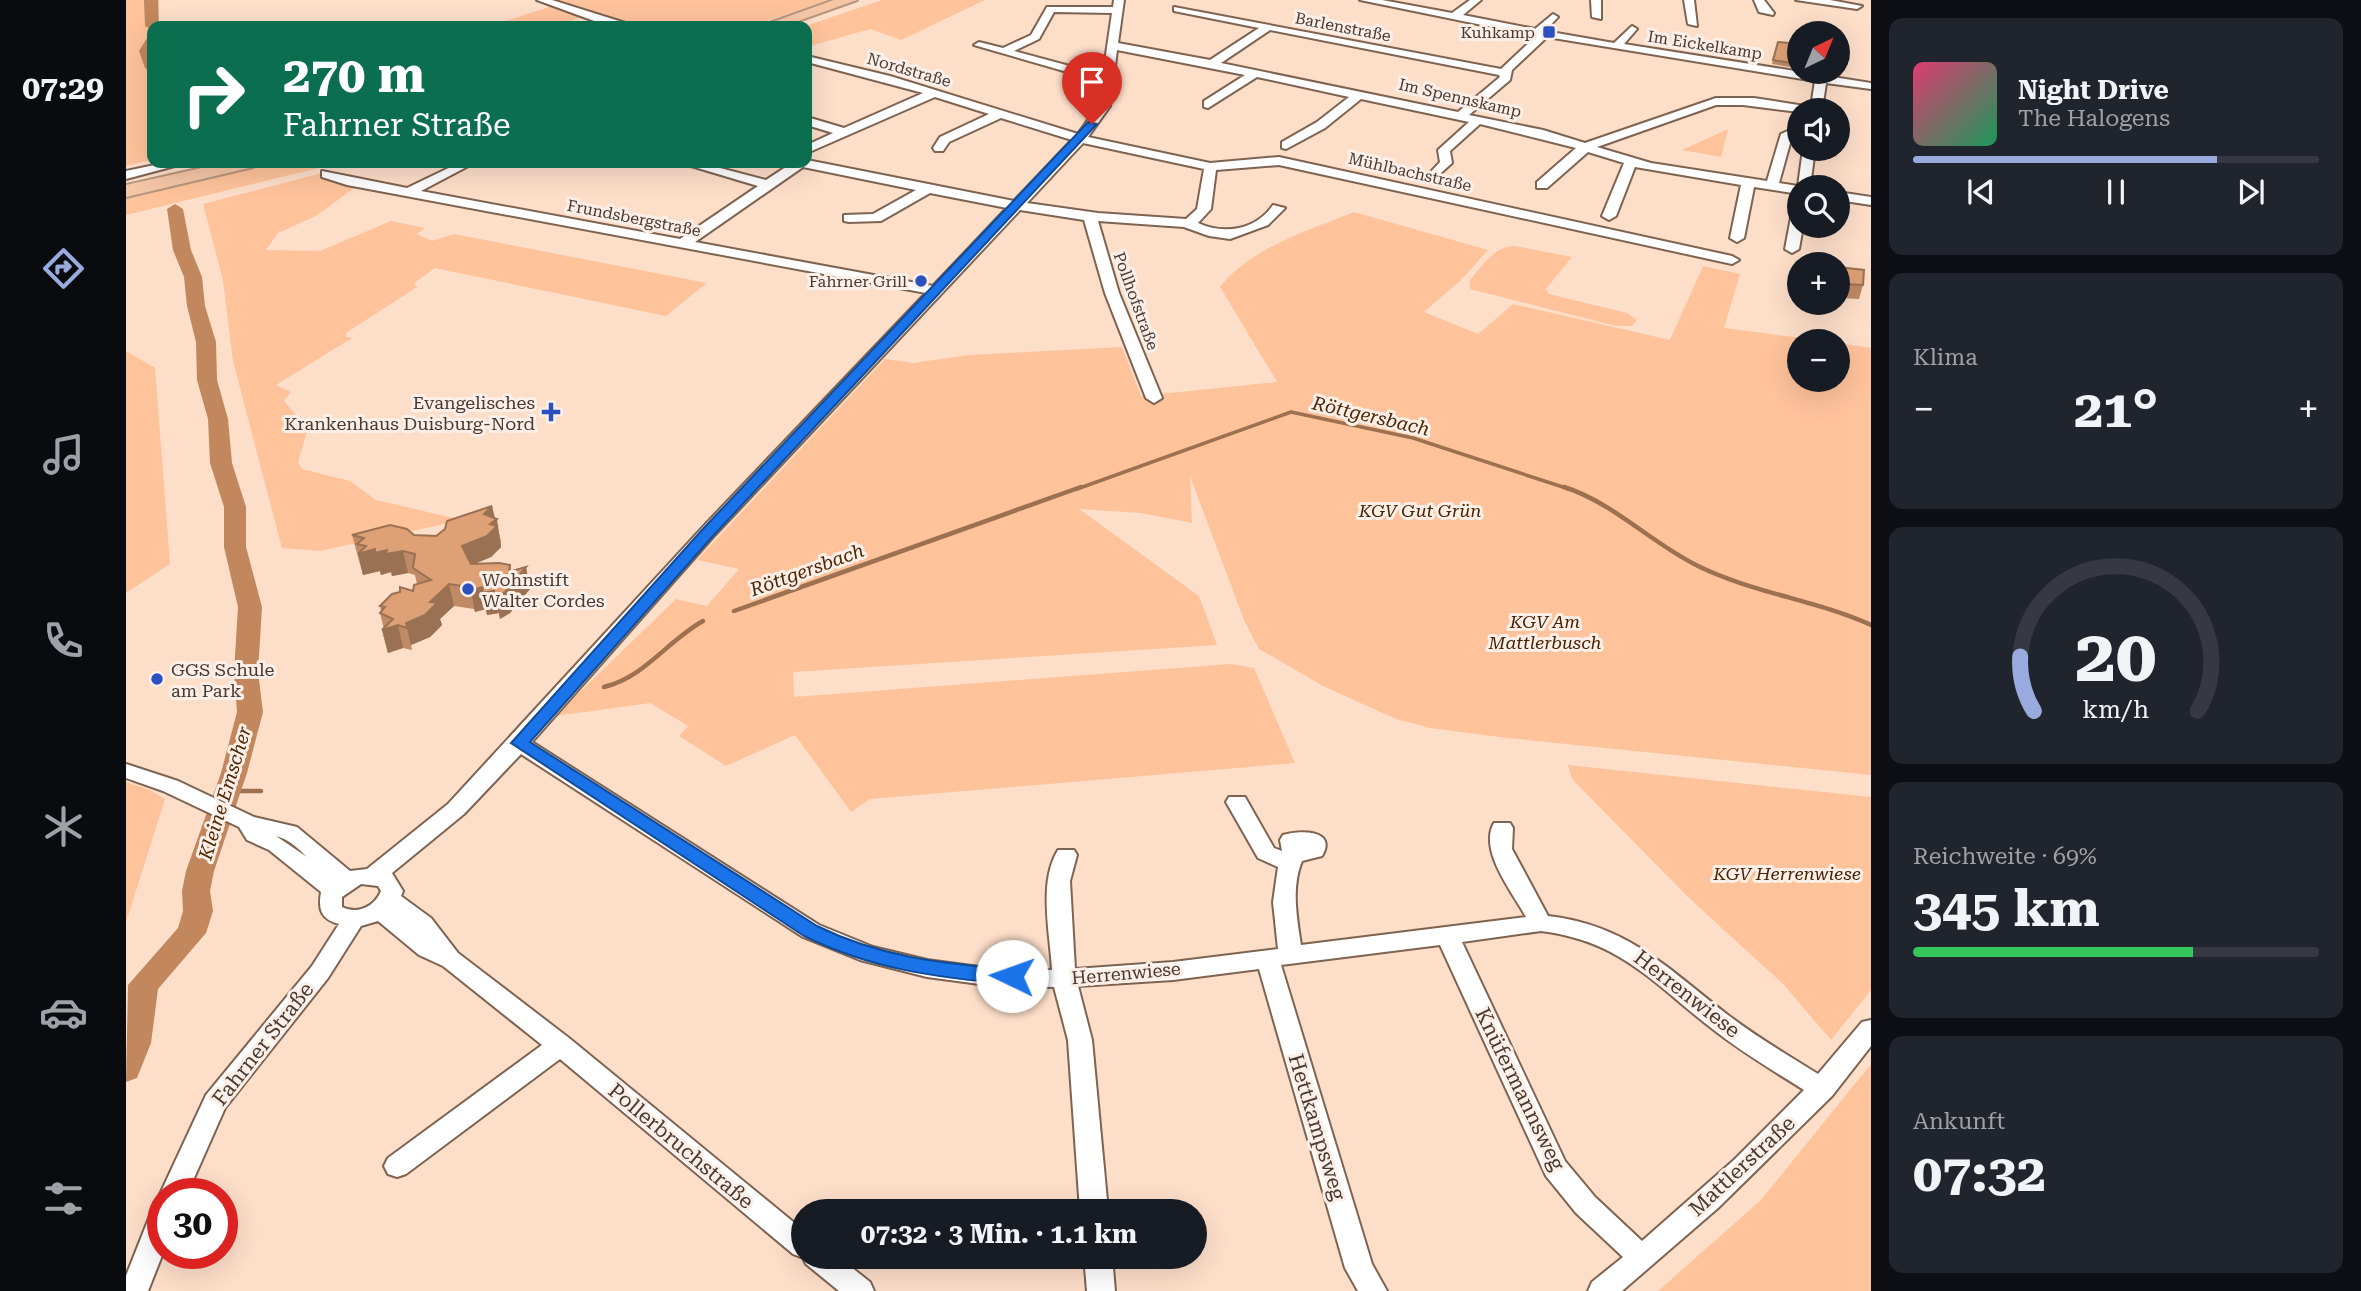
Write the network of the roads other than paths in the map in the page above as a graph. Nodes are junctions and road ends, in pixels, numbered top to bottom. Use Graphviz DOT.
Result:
graph roads {
  1 [pos="542,0"];
  2 [pos="849,0"];
  3 [pos="867,0"];
  4 [pos="1365,0"];
  5 [pos="1476,0"];
  6 [pos="1596,0"];
  7 [pos="1689,0"];
  8 [pos="1759,0"];
  9 [pos="1801,0"];
  10 [pos="1118,5"];
  11 [pos="1857,6"];
  12 [pos="1178,9"];
  13 [pos="1769,13"];
  14 [pos="1597,16"];
  15 [pos="1553,17"];
  16 [pos="1453,18"];
  17 [pos="598,21"];
  18 [pos="784,21"];
  19 [pos="804,21"];
  20 [pos="1693,24"];
  21 [pos="1266,28"];
  22 [pos="1632,29"];
  23 [pos="1540,34"];
  24 [pos="979,45"];
  25 [pos="1112,46"];
  26 [pos="1616,47"];
  27 [pos="1004,52"];
  28 [pos="812,61"];
  29 [pos="1212,64"];
  30 [pos="1256,73"];
  31 [pos="1504,73"];
  32 [pos="1787,75"];
  33 [pos="1107,79"];
  34 [pos="1850,83"];
  35 [pos="1871,86"];
  36 [pos="934,93"];
  37 [pos="1360,94"];
  38 [pos="1208,104"];
  39 [pos="1787,107"];
  40 [pos="1001,113"];
  41 [pos="1461,117"];
  42 [pos="1477,121"];
  43 [pos="812,123"];
  44 [pos="843,132"];
  45 [pos="1787,134"];
  46 [pos="1081,138"];
  47 [pos="1286,145"];
  48 [pos="812,147"];
  49 [pos="939,148"];
  50 [pos="1586,148"];
  51 [pos="1632,162"];
  52 [pos="812,165"];
  53 [pos="1210,167"];
  54 [pos="159,168"];
  55 [pos="196,168"];
  56 [pos="225,168"];
  57 [pos="458,168"];
  58 [pos="706,168"];
  59 [pos="792,168"];
  60 [pos="327,174"];
  61 [pos="126,176"];
  62 [pos="1432,177"];
  63 [pos="1748,183"];
  64 [pos="126,184"];
  65 [pos="765,184"];
  66 [pos="1542,185"];
  67 [pos="1772,186"];
  68 [pos="1787,188"];
  69 [pos="926,190"];
  70 [pos="126,191"];
  71 [pos="409,192"];
  72 [pos="1850,198"];
  73 [pos="1871,201"];
  74 [pos="1017,205"];
  75 [pos="1278,208"];
  76 [pos="1092,214"];
  77 [pos="1609,216"];
  78 [pos="849,218"];
  79 [pos="1187,223"];
  80 [pos="1794,238"];
  81 [pos="1737,239"];
  82 [pos="681,245"];
  83 [pos="1792,249"];
  84 [pos="1732,260"];
  85 [pos="936,291"];
  86 [pos="1154,398"];
  87 [pos="519,743"];
  88 [pos="126,771"];
  89 [pos="1237,802"];
  90 [pos="1502,828"];
  91 [pos="1066,855"];
  92 [pos="341,886"];
  93 [pos="382,891"];
  94 [pos="346,917"];
  95 [pos="1541,923"];
  96 [pos="1447,936"];
  97 [pos="1279,958"];
  98 [pos="1063,978"];
  99 [pos="1871,1029"];
  100 [pos="560,1045"];
  101 [pos="1823,1089"];
  102 [pos="397,1166"];
  103 [pos="180,1178"];
  104 [pos="1093,1199"];
  105 [pos="791,1236"];
  106 [pos="147,1258"];
  107 [pos="1643,1258"];
  108 [pos="832,1269"];
  109 [pos="1099,1269"];
  110 [pos="134,1291"];
  111 [pos="860,1291"];
  112 [pos="1101,1291"];
  113 [pos="1373,1291"];
  114 [pos="1602,1291"];
  1 -- 17 [label="street"];
  2 -- 18 [label="highway"];
  3 -- 19 [label="highway"];
  4 -- 16 [label="street, Im Eickelkamp"];
  5 -- 16 [label="street"];
  6 -- 14 [label="street"];
  7 -- 20 [label="street"];
  8 -- 13 [label="street"];
  9 -- 11 [label="street"];
  10 -- 25 [label="street"];
  10 -- 27 [label="street"];
  12 -- 21 [label="street, Barlenstraße"];
  15 -- 23 [label="street"];
  16 -- 23 [label="street, Im Eickelkamp"];
  21 -- 29 [label="street"];
  21 -- 31 [label="street, Barlenstraße"];
  22 -- 26 [label="street, Im Eickelkamp"];
  23 -- 26 [label="street, Im Eickelkamp"];
  23 -- 31 [label="street"];
  24 -- 27 [label="street"];
  25 -- 29 [label="street, Im Spennskamp"];
  25 -- 33 [label="street"];
  26 -- 32 [label="street, Im Eickelkamp"];
  27 -- 33 [label="street"];
  28 -- 36 [label="street, Nordstraße"];
  29 -- 30 [label="street, Im Spennskamp"];
  30 -- 37 [label="street, Im Spennskamp"];
  30 -- 38 [label="street"];
  31 -- 41 [label="street"];
  33 -- 46 [label="street"];
  34 -- 35 [label="street, Im Eickelkamp"];
  36 -- 40 [label="street, Nordstraße"];
  36 -- 44 [label="street"];
  37 -- 41 [label="street, Im Spennskamp"];
  37 -- 47 [label="street"];
  39 -- 50 [label="street"];
  40 -- 46 [label="street, Nordstraße"];
  40 -- 49 [label="street"];
  41 -- 42 [label="street, Im Spennskamp"];
  42 -- 50 [label="street, Im Spennskamp"];
  42 -- 62 [label="street"];
  43 -- 44 [label="street"];
  44 -- 48 [label="street"];
  45 -- 67 [label="street"];
  46 -- 53 [label="street, Mühlbachstraße"];
  46 -- 74 [label="street"];
  50 -- 51 [label="street, Im Spennskamp"];
  50 -- 66 [label="street"];
  51 -- 63 [label="street, Im Spennskamp"];
  51 -- 77 [label="street"];
  52 -- 69 [label="street"];
  53 -- 79 [label="street"];
  53 -- 84 [label="street, Mühlbachstraße"];
  54 -- 61 [label="street"];
  55 -- 64 [label="highway"];
  56 -- 70 [label="highway"];
  57 -- 71 [label="street"];
  58 -- 65 [label="street"];
  59 -- 65 [label="street"];
  60 -- 71 [label="street, Frundsbergstraße"];
  63 -- 67 [label="street, Im Spennskamp"];
  63 -- 81 [label="street"];
  65 -- 82 [label="street"];
  67 -- 68 [label="street, Im Spennskamp"];
  69 -- 74 [label="street"];
  69 -- 78 [label="street"];
  71 -- 82 [label="street, Frundsbergstraße"];
  72 -- 73 [label="street"];
  74 -- 76 [label="street"];
  74 -- 85 [label="street"];
  75 -- 79 [label="street"];
  76 -- 79 [label="street"];
  76 -- 86 [label="street, Pollhofstraße"];
  80 -- 83 [label="street"];
  82 -- 85 [label="street, Frundsbergstraße"];
  85 -- 87 [label="street"];
  87 -- 93 [label="street"];
  87 -- 98 [label="street, Herrenwiese"];
  88 -- 92 [label="street"];
  89 -- 97 [label="street"];
  90 -- 95 [label="street"];
  91 -- 98 [label="street"];
  92 -- 93 [label="street"];
  92 -- 94 [label="street"];
  93 -- 94 [label="street"];
  93 -- 100 [label="street, Pollerbruchstraße"];
  94 -- 103 [label="street, Fahrner Straße"];
  95 -- 96 [label="street, Herrenwiese"];
  95 -- 101 [label="street, Herrenwiese"];
  96 -- 97 [label="street, Herrenwiese"];
  96 -- 107 [label="street, Knüfermannsweg"];
  97 -- 98 [label="street, Herrenwiese"];
  97 -- 113 [label="street, Hettkampsweg"];
  98 -- 104 [label="street"];
  99 -- 101 [label="street, Mattlerstraße"];
  100 -- 102 [label="street"];
  100 -- 105 [label="street, Pollerbruchstraße"];
  101 -- 107 [label="street, Mattlerstraße"];
  106 -- 110 [label="street"];
  107 -- 114 [label="street, Mattlerstraße"];
  108 -- 111 [label="street"];
  109 -- 112 [label="street"];
}
